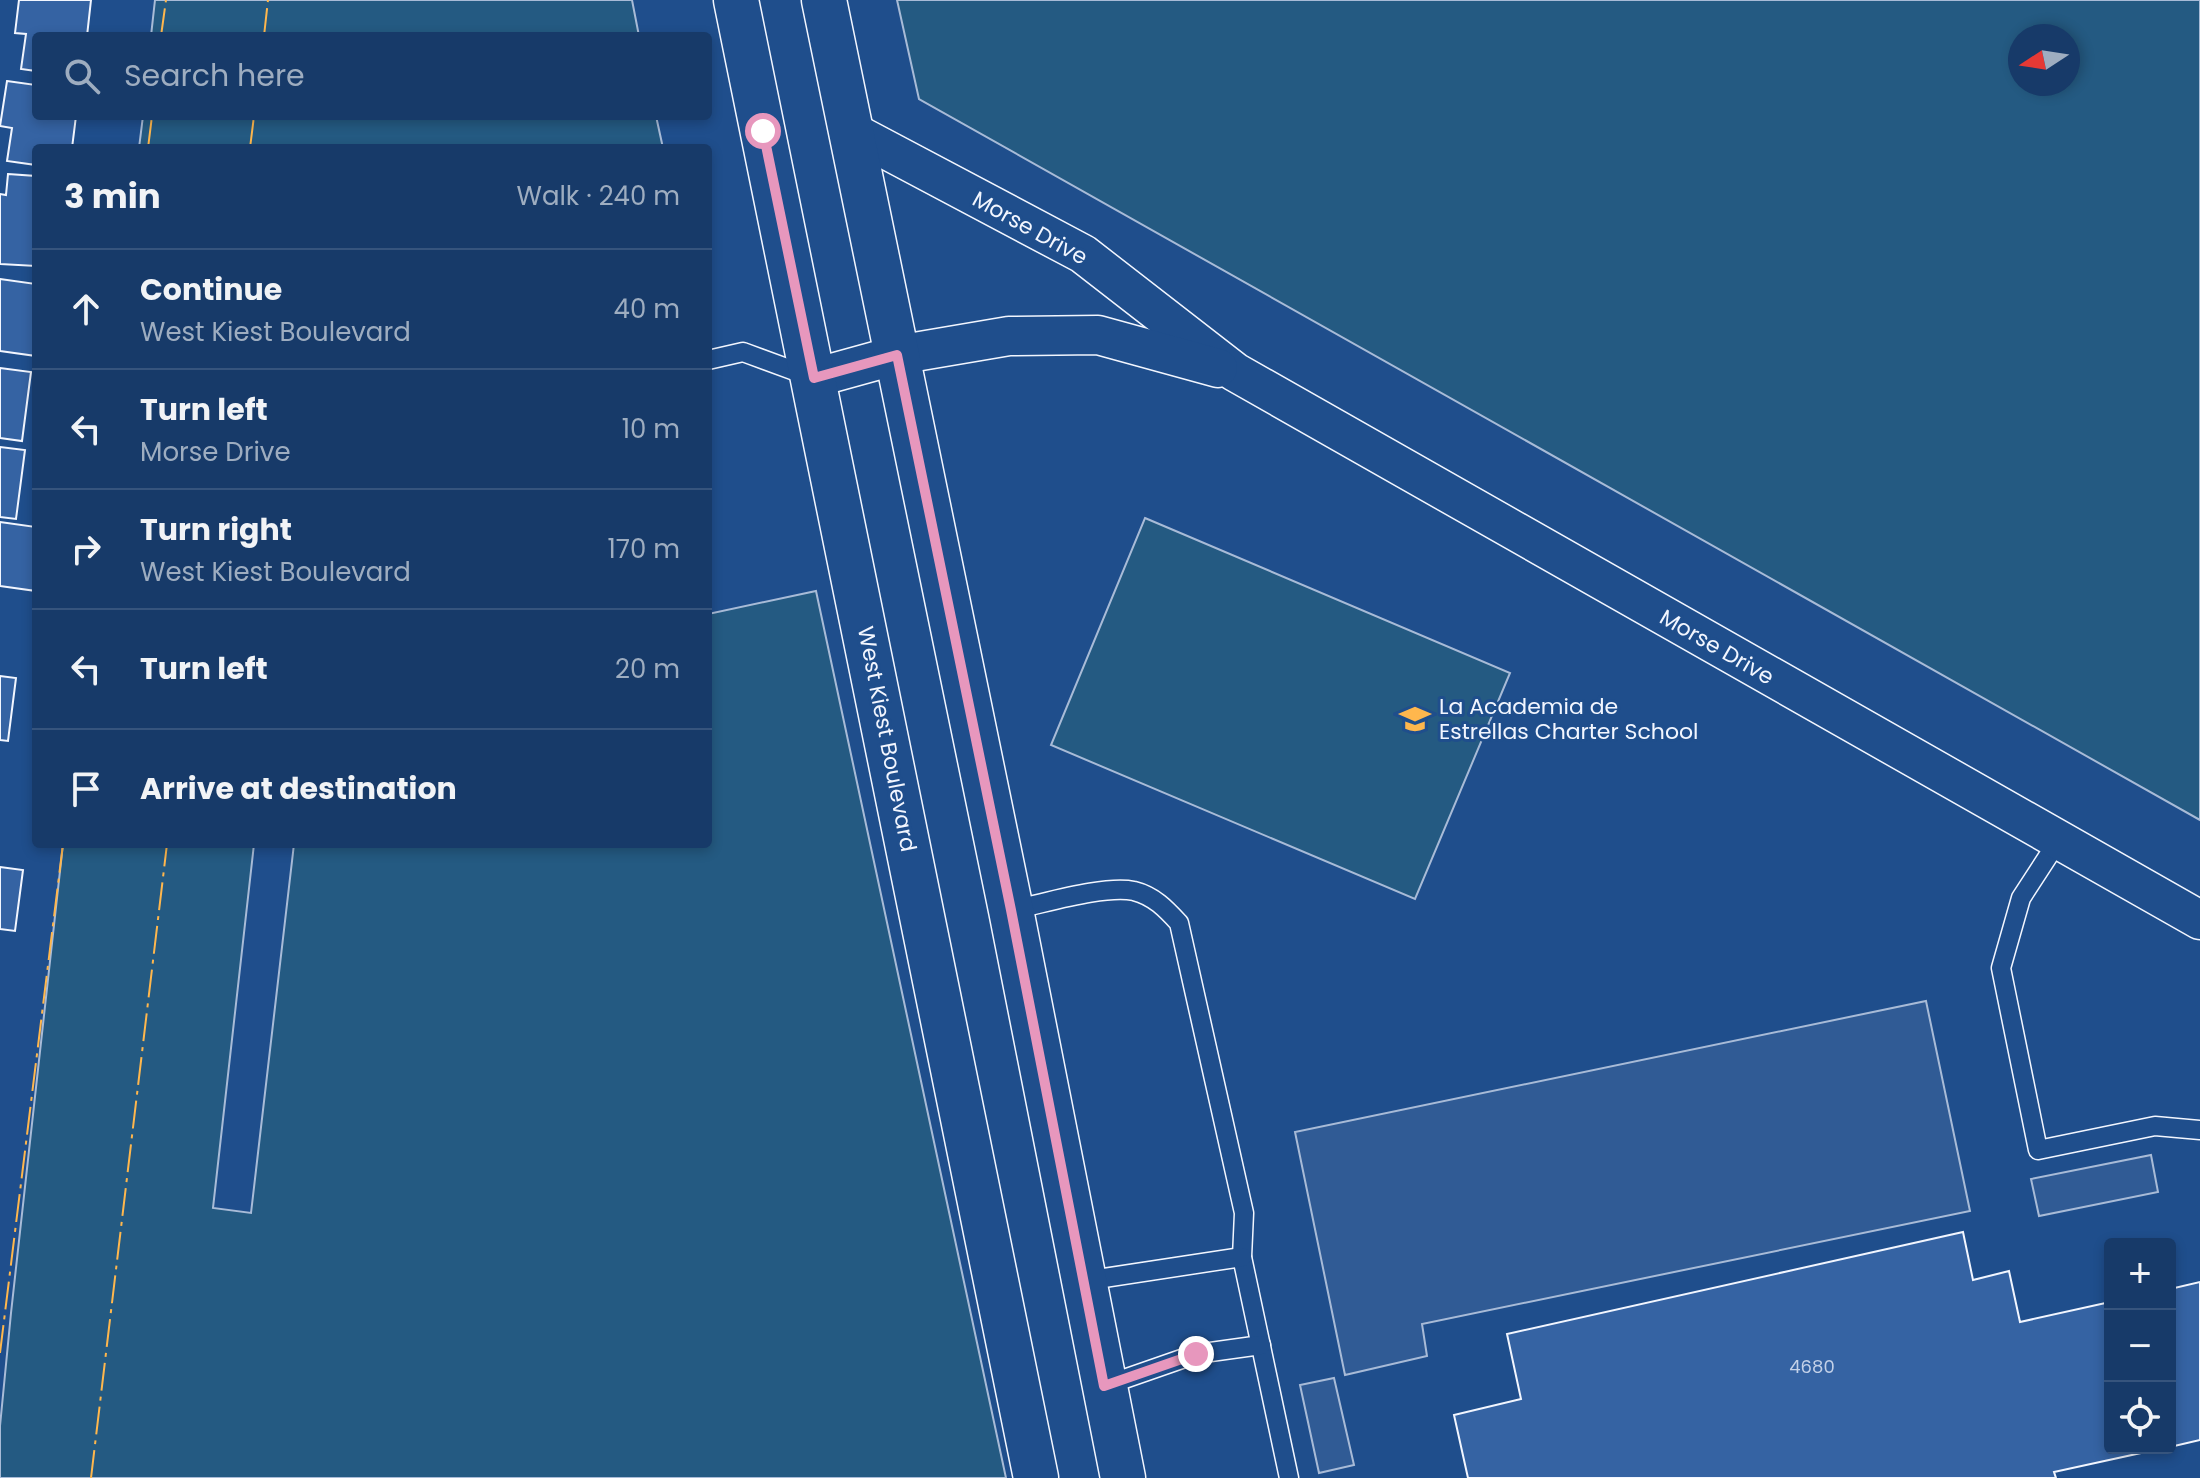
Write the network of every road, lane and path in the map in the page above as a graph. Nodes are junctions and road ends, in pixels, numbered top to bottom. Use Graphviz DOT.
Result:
graph roads {
  1 [pos="736,0"];
  2 [pos="824,0"];
  3 [pos="851,131"];
  4 [pos="897,355"];
  5 [pos="712,359"];
  6 [pos="1235,372"];
  7 [pos="814,378"];
  8 [pos="2058,841"];
  9 [pos="1011,910"];
  10 [pos="2200,920"];
  11 [pos="2200,1130"];
  12 [pos="1242,1257"];
  13 [pos="1084,1281"];
  14 [pos="1261,1345"];
  15 [pos="1104,1386"];
  16 [pos="1036,1478"];
  17 [pos="1123,1478"];
  18 [pos="1289,1478"];
  1 -- 7 [label="main road, West Kiest Boulevard"];
  2 -- 3 [label="main road"];
  3 -- 4 [label="main road"];
  3 -- 6 [label="street, Morse Drive"];
  4 -- 6 [label="street, Morse Drive"];
  4 -- 7 [label="street, Morse Drive"];
  4 -- 9 [label="main road"];
  5 -- 7 [label="lane"];
  6 -- 8 [label="street, Morse Drive"];
  7 -- 16 [label="main road, West Kiest Boulevard"];
  8 -- 10 [label="street, Morse Drive"];
  8 -- 11 [label="lane"];
  9 -- 12 [label="lane"];
  9 -- 13 [label="main road"];
  12 -- 13 [label="lane"];
  12 -- 14 [label="lane"];
  13 -- 15 [label="main road"];
  14 -- 15 [label="lane"];
  14 -- 18 [label="lane"];
  15 -- 17 [label="main road"];
}
